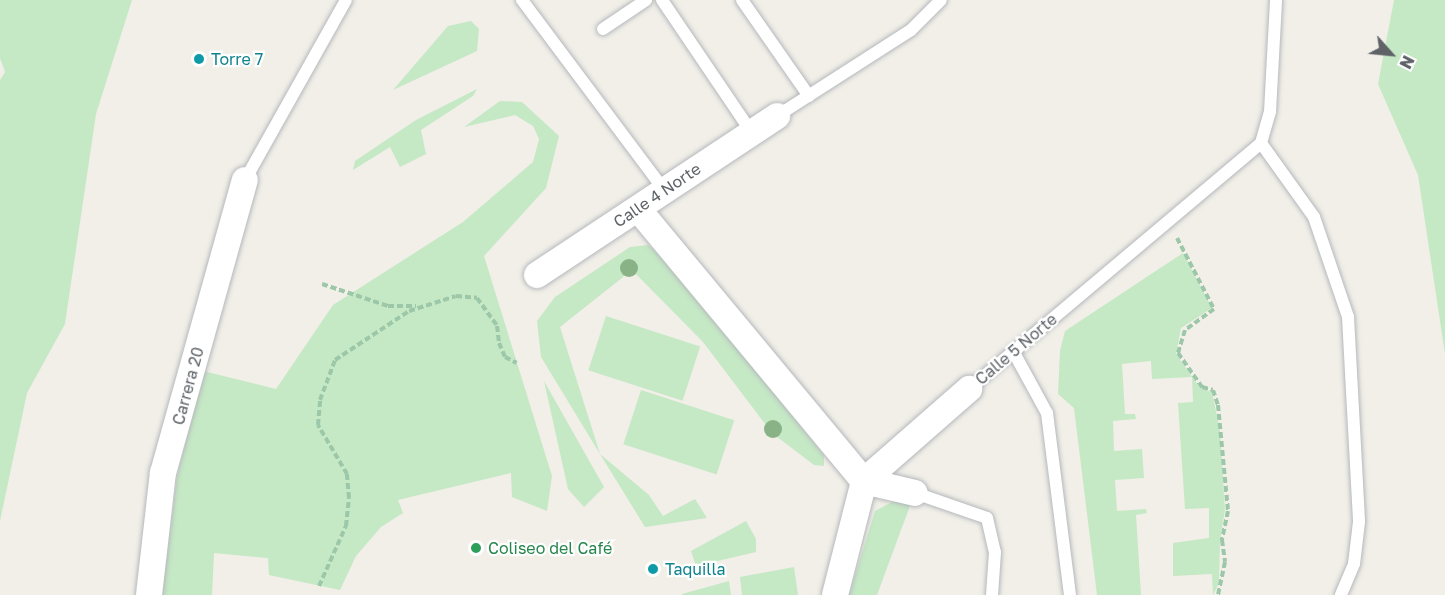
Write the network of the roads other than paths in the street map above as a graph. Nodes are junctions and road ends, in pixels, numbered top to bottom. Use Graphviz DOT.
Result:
graph roads {
  1 [pos="346,0"];
  2 [pos="522,0"];
  3 [pos="646,0"];
  4 [pos="662,0"];
  5 [pos="742,0"];
  6 [pos="941,0"];
  7 [pos="1276,0"];
  8 [pos="603,28"];
  9 [pos="809,96"];
  10 [pos="777,116"];
  11 [pos="752,133"];
  12 [pos="1261,143"];
  13 [pos="244,180"];
  14 [pos="664,190"];
  15 [pos="638,209"];
  16 [pos="537,275"];
  17 [pos="1013,351"];
  18 [pos="969,389"];
  19 [pos="864,481"];
  20 [pos="915,493"];
  21 [pos="149,595"];
  22 [pos="835,595"];
  23 [pos="992,595"];
  24 [pos="1070,595"];
  25 [pos="1341,595"];
  1 -- 13 [label="lane"];
  2 -- 14 [label="lane"];
  3 -- 8 [label="lane"];
  4 -- 11 [label="lane"];
  5 -- 9 [label="lane"];
  6 -- 9 [label="lane"];
  7 -- 12 [label="lane"];
  9 -- 10 [label="lane"];
  10 -- 11 [label="street, Calle 4 Norte"];
  11 -- 14 [label="street, Calle 4 Norte"];
  12 -- 17 [label="lane, Calle 5 Norte"];
  12 -- 25 [label="lane"];
  13 -- 21 [label="street, Carrera 20"];
  14 -- 15 [label="street, Calle 4 Norte"];
  15 -- 16 [label="street, Calle 4 Norte"];
  15 -- 19 [label="street"];
  17 -- 18 [label="lane, Calle 5 Norte"];
  17 -- 24 [label="lane"];
  18 -- 19 [label="street, Calle 5 Norte"];
  19 -- 20 [label="street"];
  19 -- 22 [label="street"];
  20 -- 23 [label="lane"];
}
